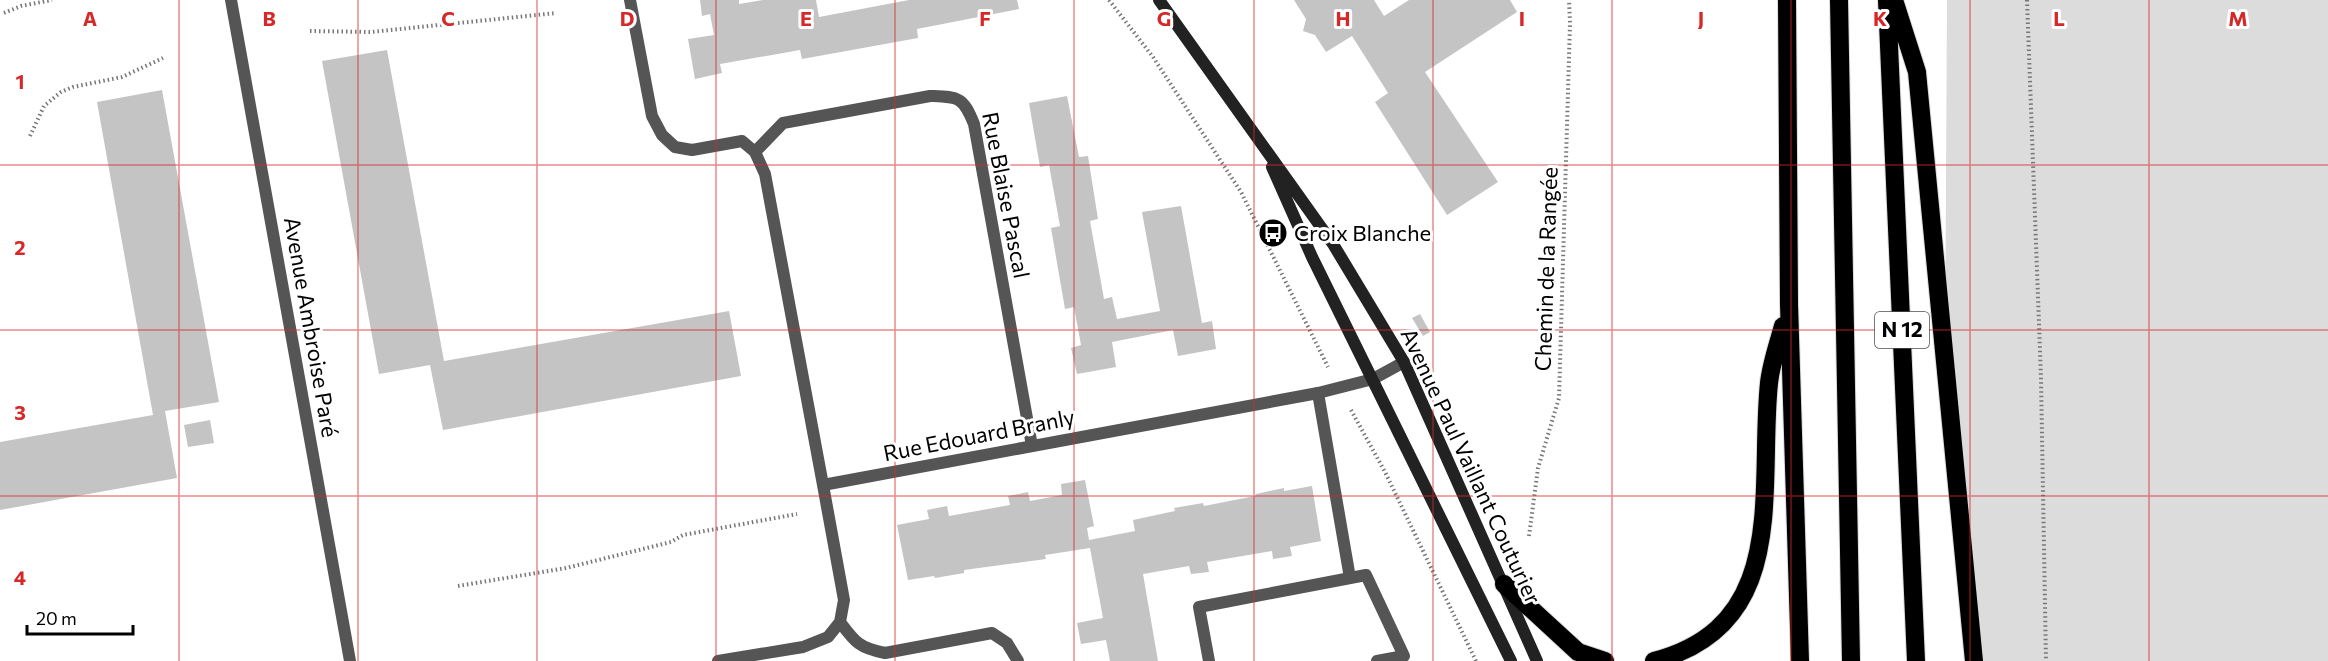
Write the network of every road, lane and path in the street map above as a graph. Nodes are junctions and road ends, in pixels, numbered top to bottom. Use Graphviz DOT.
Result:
graph roads {
  1 [pos="52,0"];
  2 [pos="231,0"];
  3 [pos="630,0"];
  4 [pos="1109,0"];
  5 [pos="1159,0"];
  6 [pos="1569,0"];
  7 [pos="1787,0"];
  8 [pos="1839,0"];
  9 [pos="1887,0"];
  10 [pos="1894,0"];
  11 [pos="2027,0"];
  12 [pos="4,13"];
  13 [pos="556,13"];
  14 [pos="310,31"];
  15 [pos="163,58"];
  16 [pos="30,136"];
  17 [pos="1261,142"];
  18 [pos="755,152"];
  19 [pos="1789,304"];
  20 [pos="1404,362"];
  21 [pos="1373,379"];
  22 [pos="1338,388"];
  23 [pos="1318,393"];
  24 [pos="1032,446"];
  25 [pos="823,485"];
  26 [pos="797,514"];
  27 [pos="1529,536"];
  28 [pos="1350,578"];
  29 [pos="1504,584"];
  30 [pos="458,586"];
  31 [pos="840,622"];
  32 [pos="350,661"];
  33 [pos="718,661"];
  34 [pos="1018,661"];
  35 [pos="1209,661"];
  36 [pos="1377,661"];
  37 [pos="1476,661"];
  38 [pos="1511,661"];
  39 [pos="1537,661"];
  40 [pos="1605,661"];
  41 [pos="1654,661"];
  42 [pos="1800,661"];
  43 [pos="1851,661"];
  44 [pos="1916,661"];
  45 [pos="1974,661"];
  46 [pos="2046,661"];
  1 -- 12 [label="path"];
  2 -- 32 [label="street, Avenue Ambroise Paré"];
  3 -- 18 [label="street"];
  4 -- 22 [label="path"];
  5 -- 17 [label="street, Avenue Paul Vaillant Couturier"];
  6 -- 27 [label="path, Chemin de la Rangée"];
  7 -- 19 [label="highway"];
  8 -- 43 [label="highway, N 12"];
  9 -- 44 [label="highway, N 12"];
  10 -- 45 [label="highway"];
  11 -- 46 [label="path"];
  13 -- 14 [label="path"];
  15 -- 16 [label="path"];
  17 -- 20 [label="street, Avenue Paul Vaillant Couturier"];
  17 -- 21 [label="street, Avenue Paul Vaillant Couturier"];
  18 -- 24 [label="street, Rue Blaise Pascal"];
  18 -- 25 [label="street"];
  19 -- 41 [label="highway"];
  19 -- 42 [label="highway"];
  20 -- 21 [label="street, Rue Edouard Branly"];
  20 -- 29 [label="street, Avenue Paul Vaillant Couturier"];
  21 -- 22 [label="street, Rue Edouard Branly"];
  21 -- 38 [label="street, Avenue Paul Vaillant Couturier"];
  22 -- 23 [label="street, Rue Edouard Branly"];
  22 -- 37 [label="path"];
  23 -- 24 [label="street, Rue Edouard Branly"];
  23 -- 28 [label="street"];
  24 -- 25 [label="street, Rue Edouard Branly"];
  25 -- 31 [label="street"];
  26 -- 30 [label="path"];
  28 -- 35 [label="street"];
  28 -- 36 [label="street"];
  29 -- 39 [label="street, Avenue Paul Vaillant Couturier"];
  29 -- 40 [label="highway"];
  31 -- 33 [label="street"];
  31 -- 34 [label="street"];
}
